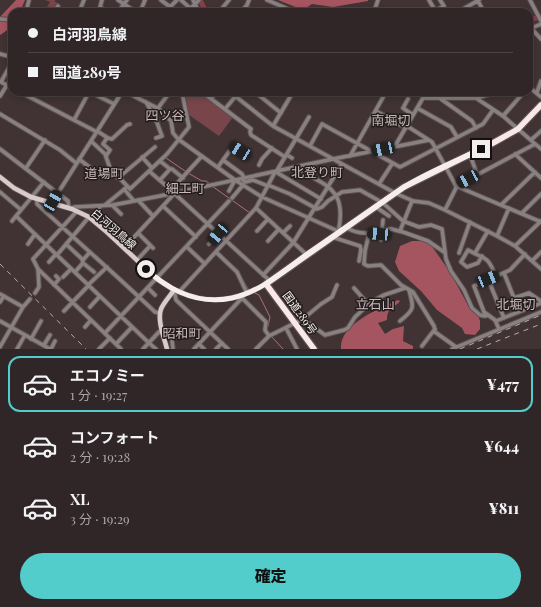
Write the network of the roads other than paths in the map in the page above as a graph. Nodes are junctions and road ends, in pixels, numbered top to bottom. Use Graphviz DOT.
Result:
graph roads {
  1 [pos="118,0"];
  2 [pos="127,0"];
  3 [pos="162,0"];
  4 [pos="177,0"];
  5 [pos="181,0"];
  6 [pos="249,0"];
  7 [pos="267,0"];
  8 [pos="440,0"];
  9 [pos="479,0"];
  10 [pos="530,0"];
  11 [pos="196,1"];
  12 [pos="124,4"];
  13 [pos="170,7"];
  14 [pos="246,7"];
  15 [pos="121,8"];
  16 [pos="130,8"];
  17 [pos="190,8"];
  18 [pos="286,8"];
  19 [pos="440,8"];
  20 [pos="465,8"];
  21 [pos="541,21"];
  22 [pos="533,32"];
  23 [pos="541,39"];
  24 [pos="8,69"];
  25 [pos="541,81"];
  26 [pos="0,82"];
  27 [pos="7,85"];
  28 [pos="533,90"];
  29 [pos="537,92"];
  30 [pos="0,96"];
  31 [pos="28,96"];
  32 [pos="88,96"];
  33 [pos="98,96"];
  34 [pos="119,96"];
  35 [pos="134,96"];
  36 [pos="167,96"];
  37 [pos="183,96"];
  38 [pos="208,96"];
  39 [pos="236,96"];
  40 [pos="260,96"];
  41 [pos="290,96"];
  42 [pos="384,96"];
  43 [pos="473,96"];
  44 [pos="483,96"];
  45 [pos="520,96"];
  46 [pos="541,97"];
  47 [pos="211,98"];
  48 [pos="439,98"];
  49 [pos="476,98"];
  50 [pos="408,99"];
  51 [pos="145,101"];
  52 [pos="114,104"];
  53 [pos="541,105"];
  54 [pos="158,108"];
  55 [pos="417,108"];
  56 [pos="225,109"];
  57 [pos="493,110"];
  58 [pos="376,112"];
  59 [pos="281,113"];
  60 [pos="0,114"];
  61 [pos="413,115"];
  62 [pos="503,116"];
  63 [pos="309,117"];
  64 [pos="74,120"];
  65 [pos="130,124"];
  66 [pos="273,126"];
  67 [pos="406,127"];
  68 [pos="476,128"];
  69 [pos="518,129"];
  70 [pos="541,131"];
  71 [pos="97,132"];
  72 [pos="457,137"];
  73 [pos="107,138"];
  74 [pos="156,138"];
  75 [pos="296,138"];
  76 [pos="178,139"];
  77 [pos="45,140"];
  78 [pos="429,140"];
  79 [pos="531,140"];
  80 [pos="91,141"];
  81 [pos="358,144"];
  82 [pos="535,144"];
  83 [pos="310,146"];
  84 [pos="395,146"];
  85 [pos="154,147"];
  86 [pos="272,148"];
  87 [pos="0,149"];
  88 [pos="436,149"];
  89 [pos="541,149"];
  90 [pos="240,151"];
  91 [pos="370,152"];
  92 [pos="516,154"];
  93 [pos="470,155"];
  94 [pos="106,156"];
  95 [pos="202,156"];
  96 [pos="286,156"];
  97 [pos="348,156"];
  98 [pos="142,157"];
  99 [pos="292,158"];
  100 [pos="79,159"];
  101 [pos="333,159"];
  102 [pos="223,160"];
  103 [pos="160,161"];
  104 [pos="76,163"];
  105 [pos="392,164"];
  106 [pos="259,165"];
  107 [pos="344,165"];
  108 [pos="110,167"];
  109 [pos="445,167"];
  110 [pos="26,168"];
  111 [pos="218,168"];
  112 [pos="296,168"];
  113 [pos="151,169"];
  114 [pos="170,169"];
  115 [pos="93,170"];
  116 [pos="237,170"];
  117 [pos="103,172"];
  118 [pos="275,172"];
  119 [pos="535,172"];
  120 [pos="478,174"];
  121 [pos="541,176"];
  122 [pos="0,177"];
  123 [pos="118,178"];
  124 [pos="183,178"];
  125 [pos="233,179"];
  126 [pos="243,179"];
  127 [pos="160,180"];
  128 [pos="44,182"];
  129 [pos="380,184"];
  130 [pos="243,185"];
  131 [pos="268,185"];
  132 [pos="456,186"];
  133 [pos="328,187"];
  134 [pos="125,188"];
  135 [pos="229,191"];
  136 [pos="0,192"];
  137 [pos="58,192"];
  138 [pos="173,192"];
  139 [pos="395,193"];
  140 [pos="541,194"];
  141 [pos="337,196"];
  142 [pos="31,197"];
  143 [pos="262,197"];
  144 [pos="37,199"];
  145 [pos="321,199"];
  146 [pos="412,200"];
  147 [pos="136,201"];
  148 [pos="383,203"];
  149 [pos="51,204"];
  150 [pos="112,205"];
  151 [pos="502,205"];
  152 [pos="103,206"];
  153 [pos="163,206"];
  154 [pos="376,207"];
  155 [pos="256,208"];
  156 [pos="315,208"];
  157 [pos="509,208"];
  158 [pos="20,209"];
  159 [pos="70,209"];
  160 [pos="445,210"];
  161 [pos="78,211"];
  162 [pos="522,213"];
  163 [pos="121,214"];
  164 [pos="16,216"];
  165 [pos="153,216"];
  166 [pos="389,216"];
  167 [pos="309,217"];
  168 [pos="90,218"];
  169 [pos="268,220"];
  170 [pos="383,220"];
  171 [pos="12,221"];
  172 [pos="403,221"];
  173 [pos="470,222"];
  174 [pos="541,222"];
  175 [pos="208,224"];
  176 [pos="290,226"];
  177 [pos="62,228"];
  178 [pos="279,229"];
  179 [pos="343,230"];
  180 [pos="257,231"];
  181 [pos="400,231"];
  182 [pos="488,231"];
  183 [pos="381,232"];
  184 [pos="138,233"];
  185 [pos="283,233"];
  186 [pos="35,234"];
  187 [pos="218,234"];
  188 [pos="369,234"];
  189 [pos="497,236"];
  190 [pos="73,237"];
  191 [pos="196,237"];
  192 [pos="332,237"];
  193 [pos="381,240"];
  194 [pos="226,241"];
  195 [pos="268,241"];
  196 [pos="293,243"];
  197 [pos="28,244"];
  198 [pos="46,244"];
  199 [pos="66,244"];
  200 [pos="210,244"];
  201 [pos="515,246"];
  202 [pos="186,247"];
  203 [pos="124,248"];
  204 [pos="90,252"];
  205 [pos="216,252"];
  206 [pos="444,252"];
  207 [pos="541,252"];
  208 [pos="459,253"];
  209 [pos="475,253"];
  210 [pos="525,254"];
  211 [pos="56,255"];
  212 [pos="307,255"];
  213 [pos="482,256"];
  214 [pos="136,260"];
  215 [pos="359,261"];
  216 [pos="532,261"];
  217 [pos="49,262"];
  218 [pos="83,262"];
  219 [pos="204,264"];
  220 [pos="107,267"];
  221 [pos="38,269"];
  222 [pos="71,269"];
  223 [pos="541,269"];
  224 [pos="75,272"];
  225 [pos="94,272"];
  226 [pos="504,273"];
  227 [pos="263,275"];
  228 [pos="56,276"];
  229 [pos="496,276"];
  230 [pos="63,278"];
  231 [pos="157,279"];
  232 [pos="488,279"];
  233 [pos="268,282"];
  234 [pos="54,285"];
  235 [pos="88,285"];
  236 [pos="337,285"];
  237 [pos="148,288"];
  238 [pos="354,288"];
  239 [pos="407,288"];
  240 [pos="174,290"];
  241 [pos="179,292"];
  242 [pos="35,293"];
  243 [pos="247,293"];
  244 [pos="2,295"];
  245 [pos="155,295"];
  246 [pos="100,296"];
  247 [pos="139,297"];
  248 [pos="241,297"];
  249 [pos="30,299"];
  250 [pos="0,302"];
  251 [pos="73,302"];
  252 [pos="541,302"];
  253 [pos="368,304"];
  254 [pos="90,306"];
  255 [pos="23,307"];
  256 [pos="64,311"];
  257 [pos="541,312"];
  258 [pos="160,313"];
  259 [pos="488,315"];
  260 [pos="121,316"];
  261 [pos="504,318"];
  262 [pos="303,319"];
  263 [pos="91,320"];
  264 [pos="0,321"];
  265 [pos="41,321"];
  266 [pos="400,321"];
  267 [pos="496,321"];
  268 [pos="296,322"];
  269 [pos="11,327"];
  270 [pos="84,327"];
  271 [pos="132,327"];
  272 [pos="286,328"];
  273 [pos="434,329"];
  274 [pos="499,329"];
  275 [pos="163,331"];
  276 [pos="210,332"];
  277 [pos="105,333"];
  278 [pos="25,335"];
  279 [pos="50,335"];
  280 [pos="269,336"];
  281 [pos="110,338"];
  282 [pos="32,339"];
  283 [pos="55,340"];
  284 [pos="149,343"];
  285 [pos="222,343"];
  286 [pos="116,344"];
  287 [pos="199,344"];
  288 [pos="44,345"];
  289 [pos="422,346"];
  290 [pos="1,348"];
  291 [pos="454,348"];
  292 [pos="18,349"];
  293 [pos="50,349"];
  294 [pos="99,349"];
  295 [pos="113,349"];
  296 [pos="121,349"];
  297 [pos="143,349"];
  298 [pos="156,349"];
  299 [pos="167,349"];
  300 [pos="173,349"];
  301 [pos="194,349"];
  302 [pos="204,349"];
  303 [pos="216,349"];
  304 [pos="228,349"];
  305 [pos="256,349"];
  306 [pos="297,349"];
  307 [pos="314,349"];
  1 -- 12 [label="street"];
  2 -- 12 [label="street"];
  3 -- 13 [label="street"];
  4 -- 13 [label="street"];
  5 -- 17 [label="street"];
  6 -- 14 [label="street"];
  7 -- 18 [label="street"];
  8 -- 19 [label="street"];
  9 -- 20 [label="street"];
  10 -- 21 [label="street"];
  11 -- 17 [label="street"];
  12 -- 15 [label="street"];
  12 -- 16 [label="street"];
  22 -- 23 [label="street"];
  24 -- 26 [label="street"];
  25 -- 29 [label="street"];
  26 -- 27 [label="street"];
  27 -- 30 [label="street"];
  28 -- 29 [label="street"];
  29 -- 46 [label="street"];
  31 -- 64 [label="street"];
  32 -- 64 [label="street"];
  33 -- 52 [label="street"];
  34 -- 52 [label="street"];
  35 -- 51 [label="street"];
  36 -- 54 [label="street"];
  37 -- 76 [label="street"];
  38 -- 47 [label="street"];
  39 -- 56 [label="street"];
  39 -- 66 [label="street"];
  40 -- 59 [label="street"];
  41 -- 59 [label="street"];
  42 -- 58 [label="street"];
  43 -- 49 [label="street"];
  44 -- 49 [label="street"];
  45 -- 62 [label="street"];
  47 -- 56 [label="street"];
  48 -- 49 [label="street"];
  48 -- 55 [label="street"];
  48 -- 68 [label="street"];
  49 -- 57 [label="street"];
  50 -- 61 [label="street"];
  51 -- 54 [label="street"];
  51 -- 74 [label="street"];
  52 -- 71 [label="street"];
  53 -- 69 [label="highway"];
  54 -- 76 [label="street"];
  55 -- 61 [label="street"];
  55 -- 72 [label="street"];
  56 -- 86 [label="street"];
  57 -- 62 [label="street"];
  57 -- 68 [label="street"];
  58 -- 67 [label="street"];
  58 -- 81 [label="street"];
  59 -- 66 [label="street"];
  60 -- 77 [label="street"];
  61 -- 67 [label="street"];
  62 -- 69 [label="street"];
  63 -- 75 [label="street"];
  64 -- 71 [label="street"];
  65 -- 73 [label="street"];
  66 -- 75 [label="street"];
  67 -- 78 [label="street"];
  67 -- 84 [label="street"];
  68 -- 72 [label="street"];
  69 -- 79 [label="street"];
  69 -- 93 [label="highway"];
  70 -- 79 [label="street"];
  71 -- 73 [label="street"];
  71 -- 80 [label="street"];
  72 -- 88 [label="street"];
  73 -- 94 [label="street"];
  75 -- 83 [label="street"];
  75 -- 96 [label="street"];
  76 -- 95 [label="street"];
  76 -- 103 [label="street"];
  77 -- 104 [label="street"];
  77 -- 110 [label="street"];
  78 -- 84 [label="street"];
  78 -- 88 [label="street"];
  79 -- 82 [label="street"];
  80 -- 94 [label="street"];
  80 -- 100 [label="street"];
  81 -- 83 [label="street"];
  81 -- 91 [label="street"];
  81 -- 97 [label="street"];
  82 -- 89 [label="street"];
  82 -- 92 [label="street"];
  83 -- 101 [label="street"];
  84 -- 91 [label="street"];
  85 -- 98 [label="street"];
  86 -- 96 [label="street"];
  86 -- 106 [label="street"];
  87 -- 110 [label="street"];
  88 -- 105 [label="street"];
  88 -- 109 [label="street"];
  90 -- 102 [label="street"];
  91 -- 97 [label="street"];
  91 -- 105 [label="street"];
  92 -- 119 [label="street"];
  92 -- 120 [label="street"];
  93 -- 109 [label="highway"];
  93 -- 120 [label="street"];
  94 -- 108 [label="street"];
  95 -- 111 [label="street"];
  95 -- 124 [label="street"];
  96 -- 99 [label="street"];
  96 -- 118 [label="street"];
  97 -- 101 [label="street"];
  97 -- 107 [label="street"];
  98 -- 113 [label="street"];
  98 -- 123 [label="street"];
  100 -- 104 [label="street"];
  100 -- 115 [label="street"];
  101 -- 107 [label="street"];
  101 -- 112 [label="street"];
  102 -- 111 [label="street"];
  102 -- 116 [label="street"];
  103 -- 113 [label="street"];
  103 -- 114 [label="street"];
  104 -- 137 [label="street"];
  105 -- 129 [label="street"];
  107 -- 129 [label="street"];
  107 -- 133 [label="street"];
  108 -- 117 [label="street"];
  108 -- 123 [label="street"];
  109 -- 132 [label="street"];
  109 -- 139 [label="highway"];
  110 -- 128 [label="street"];
  111 -- 125 [label="street"];
  112 -- 118 [label="street"];
  112 -- 133 [label="street"];
  113 -- 127 [label="street"];
  113 -- 134 [label="street"];
  114 -- 124 [label="street"];
  114 -- 127 [label="street"];
  116 -- 125 [label="street"];
  116 -- 126 [label="street"];
  118 -- 126 [label="street"];
  118 -- 131 [label="street"];
  118 -- 145 [label="street"];
  119 -- 121 [label="street"];
  119 -- 151 [label="street"];
  120 -- 132 [label="street"];
  122 -- 142 [label="main road, 白河羽鳥線"];
  123 -- 134 [label="street"];
  124 -- 138 [label="street"];
  125 -- 126 [label="street"];
  125 -- 130 [label="street"];
  125 -- 135 [label="street"];
  125 -- 138 [label="street"];
  126 -- 131 [label="street"];
  127 -- 138 [label="street"];
  128 -- 137 [label="street"];
  128 -- 142 [label="street"];
  129 -- 139 [label="street"];
  130 -- 143 [label="street"];
  130 -- 175 [label="street"];
  131 -- 143 [label="street"];
  131 -- 156 [label="street"];
  132 -- 151 [label="street"];
  132 -- 160 [label="street"];
  133 -- 141 [label="street"];
  133 -- 145 [label="street"];
  134 -- 147 [label="street"];
  134 -- 152 [label="street"];
  136 -- 158 [label="street"];
  137 -- 149 [label="street"];
  137 -- 159 [label="street"];
  138 -- 147 [label="street"];
  138 -- 153 [label="street"];
  138 -- 175 [label="street"];
  139 -- 146 [label="street"];
  139 -- 148 [label="highway"];
  140 -- 162 [label="street"];
  141 -- 148 [label="street"];
  141 -- 156 [label="street"];
  141 -- 179 [label="street"];
  142 -- 144 [label="main road, 白河羽鳥線"];
  142 -- 158 [label="street"];
  143 -- 155 [label="street"];
  143 -- 167 [label="street"];
  144 -- 149 [label="main road, 白河羽鳥線"];
  144 -- 177 [label="street"];
  145 -- 156 [label="street"];
  146 -- 160 [label="street"];
  146 -- 172 [label="street"];
  147 -- 150 [label="street"];
  147 -- 165 [label="street"];
  148 -- 154 [label="highway"];
  148 -- 172 [label="street"];
  149 -- 159 [label="main road, 白河羽鳥線"];
  150 -- 152 [label="street"];
  150 -- 163 [label="street"];
  151 -- 157 [label="street"];
  152 -- 159 [label="street"];
  152 -- 168 [label="street"];
  153 -- 165 [label="street"];
  153 -- 191 [label="street"];
  154 -- 166 [label="street"];
  154 -- 179 [label="highway"];
  155 -- 169 [label="street"];
  155 -- 194 [label="street"];
  156 -- 167 [label="street"];
  157 -- 162 [label="street"];
  157 -- 189 [label="street"];
  158 -- 164 [label="street"];
  159 -- 161 [label="main road, 白河羽鳥線"];
  160 -- 173 [label="street"];
  161 -- 168 [label="main road, 白河羽鳥線"];
  161 -- 177 [label="street"];
  162 -- 174 [label="street"];
  164 -- 171 [label="street"];
  164 -- 186 [label="street"];
  165 -- 184 [label="street"];
  167 -- 179 [label="street"];
  167 -- 196 [label="street"];
  168 -- 190 [label="street"];
  168 -- 203 [label="main road, 白河羽鳥線"];
  169 -- 178 [label="street"];
  169 -- 180 [label="street"];
  170 -- 183 [label="street"];
  172 -- 181 [label="street"];
  172 -- 206 [label="street"];
  173 -- 182 [label="street"];
  173 -- 208 [label="street"];
  174 -- 201 [label="street"];
  175 -- 187 [label="street"];
  175 -- 191 [label="street"];
  176 -- 185 [label="street"];
  177 -- 190 [label="street"];
  177 -- 198 [label="street"];
  178 -- 185 [label="street"];
  178 -- 195 [label="street"];
  179 -- 188 [label="street"];
  179 -- 192 [label="highway"];
  181 -- 183 [label="street"];
  181 -- 206 [label="street"];
  182 -- 189 [label="street"];
  182 -- 209 [label="street"];
  183 -- 188 [label="street"];
  183 -- 193 [label="street"];
  184 -- 203 [label="street"];
  184 -- 214 [label="street"];
  185 -- 196 [label="street"];
  186 -- 197 [label="street"];
  186 -- 198 [label="street"];
  187 -- 194 [label="street"];
  187 -- 200 [label="street"];
  188 -- 239 [label="street"];
  189 -- 201 [label="street"];
  190 -- 199 [label="street"];
  190 -- 204 [label="street"];
  191 -- 202 [label="street"];
  192 -- 212 [label="highway"];
  192 -- 215 [label="street"];
  194 -- 205 [label="street"];
  194 -- 227 [label="street"];
  196 -- 212 [label="street"];
  196 -- 227 [label="street"];
  198 -- 211 [label="street"];
  198 -- 221 [label="street"];
  199 -- 211 [label="street"];
  199 -- 218 [label="street"];
  201 -- 210 [label="street"];
  202 -- 219 [label="street"];
  202 -- 231 [label="street"];
  203 -- 214 [label="main road, 白河羽鳥線"];
  204 -- 218 [label="street"];
  204 -- 220 [label="street"];
  205 -- 219 [label="street"];
  205 -- 243 [label="street"];
  206 -- 259 [label="street"];
  207 -- 216 [label="street"];
  209 -- 213 [label="street"];
  209 -- 213 [label="street"];
  210 -- 216 [label="street"];
  210 -- 226 [label="street"];
  211 -- 217 [label="street"];
  211 -- 222 [label="street"];
  212 -- 233 [label="highway"];
  213 -- 229 [label="street"];
  214 -- 231 [label="main road, 白河羽鳥線"];
  216 -- 223 [label="street"];
  218 -- 224 [label="street"];
  218 -- 225 [label="street"];
  219 -- 241 [label="street"];
  220 -- 235 [label="street"];
  220 -- 247 [label="street"];
  221 -- 234 [label="street"];
  221 -- 242 [label="street"];
  222 -- 224 [label="street"];
  222 -- 230 [label="street"];
  224 -- 235 [label="street"];
  226 -- 229 [label="street"];
  226 -- 252 [label="street"];
  227 -- 233 [label="street"];
  228 -- 234 [label="street"];
  229 -- 232 [label="street"];
  231 -- 237 [label="street"];
  231 -- 240 [label="main road, 白河羽鳥線"];
  232 -- 259 [label="street"];
  232 -- 261 [label="street"];
  233 -- 243 [label="street"];
  233 -- 268 [label="highway, 国道289号"];
  234 -- 251 [label="street"];
  235 -- 246 [label="street"];
  235 -- 251 [label="street"];
  236 -- 262 [label="street"];
  237 -- 245 [label="street"];
  237 -- 247 [label="street"];
  238 -- 253 [label="street"];
  239 -- 253 [label="street"];
  239 -- 266 [label="street"];
  239 -- 273 [label="street"];
  240 -- 241 [label="street"];
  240 -- 258 [label="main road"];
  240 -- 276 [label="street"];
  241 -- 248 [label="street"];
  243 -- 248 [label="street"];
  244 -- 250 [label="street"];
  244 -- 255 [label="street"];
  246 -- 254 [label="street"];
  246 -- 260 [label="street"];
  247 -- 258 [label="street"];
  247 -- 260 [label="street"];
  248 -- 276 [label="street"];
  248 -- 280 [label="street"];
  249 -- 255 [label="street"];
  251 -- 256 [label="street"];
  251 -- 263 [label="street"];
  252 -- 261 [label="street"];
  253 -- 262 [label="street"];
  255 -- 269 [label="street"];
  257 -- 274 [label="street"];
  258 -- 275 [label="main road"];
  259 -- 267 [label="street"];
  260 -- 271 [label="street"];
  260 -- 277 [label="street"];
  261 -- 267 [label="street"];
  262 -- 268 [label="street"];
  263 -- 270 [label="street"];
  263 -- 277 [label="street"];
  264 -- 269 [label="street"];
  265 -- 282 [label="street"];
  267 -- 274 [label="street"];
  268 -- 272 [label="street"];
  268 -- 307 [label="highway, 国道289号"];
  269 -- 278 [label="street"];
  269 -- 290 [label="street"];
  271 -- 284 [label="street"];
  271 -- 286 [label="street"];
  272 -- 280 [label="street"];
  272 -- 306 [label="street"];
  273 -- 289 [label="street"];
  273 -- 291 [label="street"];
  274 -- 291 [label="street"];
  275 -- 284 [label="street"];
  275 -- 299 [label="main road"];
  275 -- 300 [label="street"];
  276 -- 285 [label="street"];
  276 -- 287 [label="street"];
  277 -- 281 [label="street"];
  278 -- 282 [label="street"];
  278 -- 292 [label="street"];
  279 -- 288 [label="street"];
  280 -- 305 [label="street"];
  281 -- 286 [label="street"];
  281 -- 294 [label="street"];
  282 -- 288 [label="street"];
  283 -- 293 [label="street"];
  284 -- 297 [label="street"];
  284 -- 298 [label="street"];
  285 -- 303 [label="street"];
  285 -- 304 [label="street"];
  286 -- 295 [label="street"];
  286 -- 296 [label="street"];
  287 -- 301 [label="street"];
  287 -- 302 [label="street"];
  288 -- 293 [label="street"];
}
